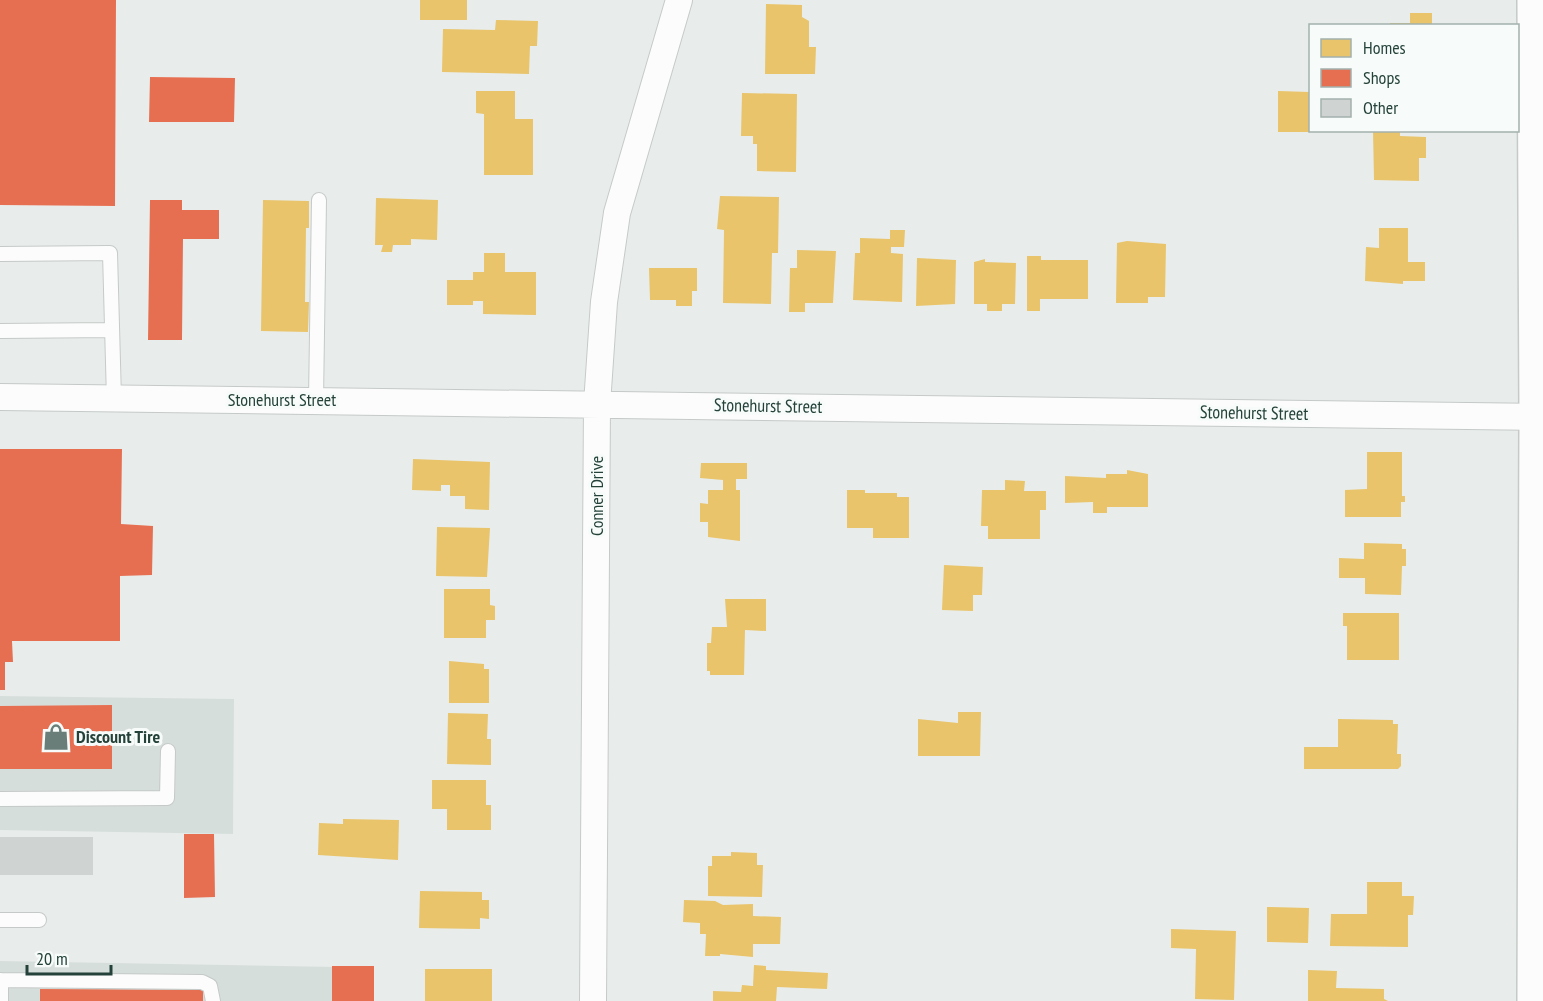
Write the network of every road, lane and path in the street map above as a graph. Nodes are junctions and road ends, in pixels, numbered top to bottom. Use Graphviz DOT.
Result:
graph roads {
  1 [pos="679,0"];
  2 [pos="1534,0"];
  3 [pos="319,200"];
  4 [pos="0,254"];
  5 [pos="111,330"];
  6 [pos="0,331"];
  7 [pos="0,397"];
  8 [pos="114,399"];
  9 [pos="316,400"];
  10 [pos="597,404"];
  11 [pos="1536,417"];
  12 [pos="168,751"];
  13 [pos="0,799"];
  14 [pos="1539,833"];
  15 [pos="0,920"];
  16 [pos="39,920"];
  17 [pos="1,980"];
  18 [pos="1,1001"];
  19 [pos="213,1001"];
  20 [pos="593,1001"];
  21 [pos="1534,1001"];
  1 -- 10 [label="street, Conner Drive"];
  2 -- 11 [label="street"];
  3 -- 9 [label="lane"];
  4 -- 5 [label="lane"];
  5 -- 6 [label="lane"];
  5 -- 8 [label="lane"];
  7 -- 8 [label="street, Stonehurst Street"];
  8 -- 9 [label="street, Stonehurst Street"];
  9 -- 10 [label="street, Stonehurst Street"];
  10 -- 11 [label="street, Stonehurst Street"];
  10 -- 20 [label="street, Conner Drive"];
  11 -- 14 [label="street"];
  12 -- 13 [label="lane"];
  14 -- 21 [label="street"];
  15 -- 16 [label="lane"];
  17 -- 18 [label="lane"];
  17 -- 19 [label="lane"];
}
